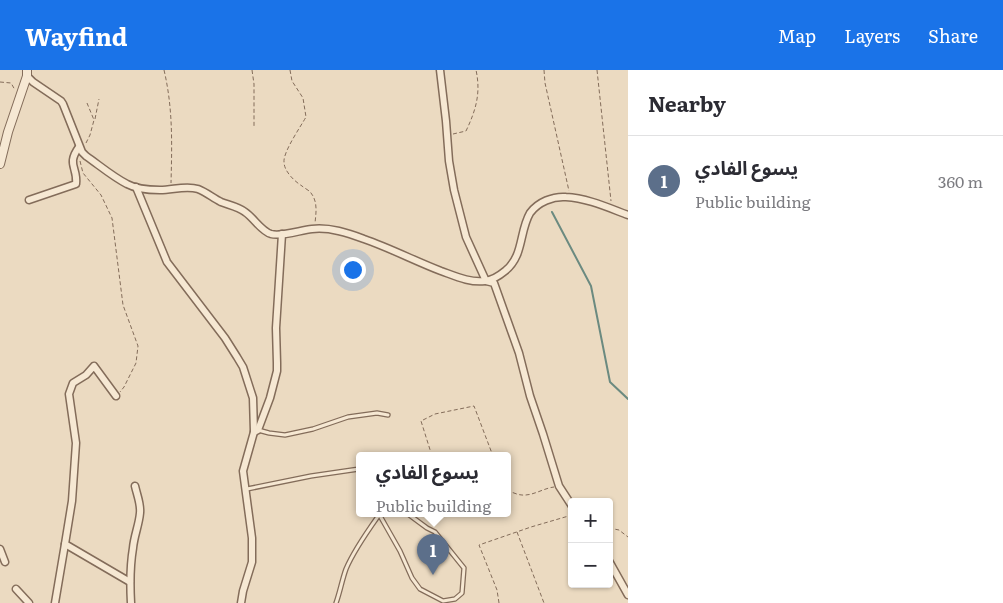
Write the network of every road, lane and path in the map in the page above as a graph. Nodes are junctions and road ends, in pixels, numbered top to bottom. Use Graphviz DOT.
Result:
graph roads {
  1 [pos="164,70"];
  2 [pos="252,70"];
  3 [pos="290,70"];
  4 [pos="440,70"];
  5 [pos="476,70"];
  6 [pos="544,70"];
  7 [pos="597,70"];
  8 [pos="27,73"];
  9 [pos="0,82"];
  10 [pos="99,99"];
  11 [pos="18,103"];
  12 [pos="87,103"];
  13 [pos="94,120"];
  14 [pos="254,126"];
  15 [pos="447,135"];
  16 [pos="78,149"];
  17 [pos="0,164"];
  18 [pos="136,187"];
  19 [pos="171,189"];
  20 [pos="569,197"];
  21 [pos="28,200"];
  22 [pos="611,209"];
  23 [pos="628,215"];
  24 [pos="315,229"];
  25 [pos="282,234"];
  26 [pos="486,281"];
  27 [pos="116,396"];
  28 [pos="388,415"];
  29 [pos="256,431"];
  30 [pos="431,452"];
  31 [pos="491,452"];
  32 [pos="356,469"];
  33 [pos="134,486"];
  34 [pos="559,486"];
  35 [pos="246,489"];
  36 [pos="511,491"];
  37 [pos="568,500"];
  38 [pos="568,516"];
  39 [pos="377,517"];
  40 [pos="381,517"];
  41 [pos="412,517"];
  42 [pos="613,529"];
  43 [pos="517,532"];
  44 [pos="628,537"];
  45 [pos="65,544"];
  46 [pos="0,549"];
  47 [pos="5,562"];
  48 [pos="613,568"];
  49 [pos="130,582"];
  50 [pos="16,589"];
  51 [pos="628,595"];
  52 [pos="29,603"];
  53 [pos="55,603"];
  54 [pos="131,603"];
  55 [pos="241,603"];
  56 [pos="336,603"];
  57 [pos="499,603"];
  58 [pos="544,603"];
  1 -- 19 [label="path"];
  2 -- 14 [label="path"];
  3 -- 24 [label="path"];
  4 -- 15 [label="street"];
  5 -- 15 [label="path"];
  6 -- 20 [label="path"];
  7 -- 22 [label="path"];
  8 -- 11 [label="street"];
  8 -- 16 [label="street"];
  9 -- 11 [label="path"];
  10 -- 13 [label="path"];
  11 -- 17 [label="street"];
  12 -- 13 [label="path"];
  13 -- 16 [label="path"];
  15 -- 26 [label="street"];
  16 -- 18 [label="street"];
  16 -- 21 [label="street"];
  16 -- 27 [label="path"];
  18 -- 19 [label="street"];
  18 -- 29 [label="street"];
  19 -- 25 [label="street"];
  20 -- 22 [label="street"];
  20 -- 26 [label="street"];
  22 -- 23 [label="street"];
  24 -- 25 [label="street"];
  24 -- 26 [label="street"];
  25 -- 29 [label="street"];
  26 -- 34 [label="street"];
  27 -- 45 [label="street"];
  28 -- 29 [label="lane"];
  29 -- 35 [label="street"];
  30 -- 31 [label="path"];
  32 -- 35 [label="lane"];
  33 -- 49 [label="street"];
  34 -- 36 [label="path"];
  34 -- 37 [label="street"];
  35 -- 55 [label="street"];
  38 -- 43 [label="path"];
  39 -- 56 [label="lane"];
  40 -- 41 [label="lane"];
  42 -- 44 [label="path"];
  43 -- 57 [label="path"];
  43 -- 58 [label="path"];
  45 -- 49 [label="street"];
  45 -- 53 [label="street"];
  46 -- 47 [label="street"];
  48 -- 51 [label="street"];
  49 -- 54 [label="street"];
  50 -- 52 [label="street"];
}
